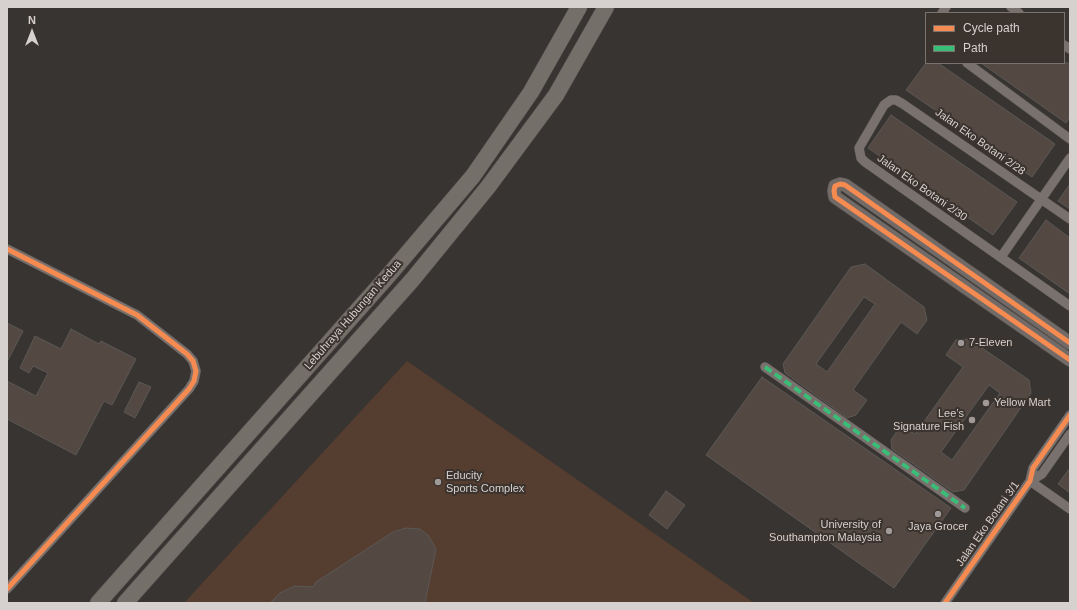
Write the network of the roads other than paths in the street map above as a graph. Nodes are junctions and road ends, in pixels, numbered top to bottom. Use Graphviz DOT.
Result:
graph roads {
  1 [pos="579,7"];
  2 [pos="606,7"];
  3 [pos="968,64"];
  4 [pos="906,106"];
  5 [pos="1070,139"];
  6 [pos="1070,158"];
  7 [pos="1041,199"];
  8 [pos="1070,219"];
  9 [pos="7,249"];
  10 [pos="1001,257"];
  11 [pos="1070,306"];
  12 [pos="1070,343"];
  13 [pos="1070,360"];
  14 [pos="765,367"];
  15 [pos="1070,415"];
  16 [pos="1070,434"];
  17 [pos="1030,481"];
  18 [pos="965,508"];
  19 [pos="1070,509"];
  20 [pos="7,589"];
  21 [pos="948,602"];
  22 [pos="98,603"];
  23 [pos="126,603"];
  1 -- 22 [label="highway, Lebuhraya Hubungan Kedua"];
  2 -- 23 [label="highway, Lebuhraya Hubungan Kedua"];
  3 -- 5 [label="street"];
  4 -- 7 [label="street, Jalan Eko Botani 2/28"];
  4 -- 10 [label="street, Jalan Eko Botani 2/30"];
  6 -- 7 [label="street"];
  7 -- 8 [label="street, Jalan Eko Botani 2/28"];
  7 -- 10 [label="street"];
  9 -- 20 [label="street"];
  10 -- 11 [label="street"];
  12 -- 13 [label="street"];
  14 -- 18 [label="street"];
  15 -- 17 [label="street, Jalan Eko Botani 3/1"];
  16 -- 17 [label="street, Jalan Eko Botani 3/1"];
  17 -- 19 [label="street"];
  17 -- 21 [label="street, Jalan Eko Botani 3/1"];
}
